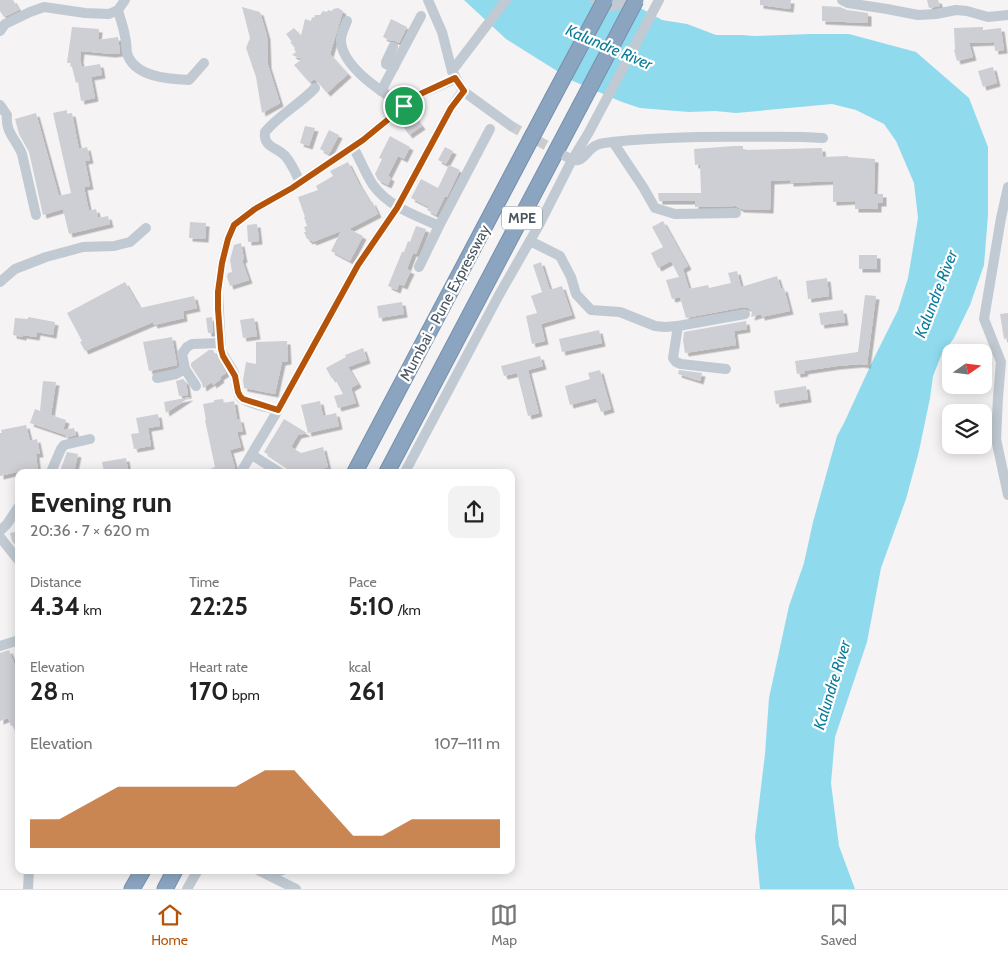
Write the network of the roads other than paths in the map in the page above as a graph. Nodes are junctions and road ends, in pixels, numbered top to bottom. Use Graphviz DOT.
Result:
graph roads {
  1 [pos="125,0"];
  2 [pos="428,0"];
  3 [pos="506,0"];
  4 [pos="595,0"];
  5 [pos="605,0"];
  6 [pos="636,0"];
  7 [pos="642,0"];
  8 [pos="659,0"];
  9 [pos="842,0"];
  10 [pos="118,10"];
  11 [pos="1008,15"];
  12 [pos="422,16"];
  13 [pos="346,21"];
  14 [pos="2,24"];
  15 [pos="393,47"];
  16 [pos="204,64"];
  17 [pos="394,67"];
  18 [pos="454,75"];
  19 [pos="315,88"];
  20 [pos="464,91"];
  21 [pos="381,92"];
  22 [pos="0,105"];
  23 [pos="404,106"];
  24 [pos="511,126"];
  25 [pos="490,129"];
  26 [pos="823,138"];
  27 [pos="613,142"];
  28 [pos="353,147"];
  29 [pos="569,158"];
  30 [pos="300,182"];
  31 [pos="1008,186"];
  32 [pos="397,208"];
  33 [pos="736,213"];
  34 [pos="36,215"];
  35 [pos="439,226"];
  36 [pos="146,228"];
  37 [pos="530,241"];
  38 [pos="419,267"];
  39 [pos="0,282"];
  40 [pos="745,314"];
  41 [pos="678,326"];
  42 [pos="221,343"];
  43 [pos="185,369"];
  44 [pos="726,369"];
  45 [pos="157,378"];
  46 [pos="196,386"];
  47 [pos="278,410"];
  48 [pos="90,439"];
  49 [pos="252,455"];
  50 [pos="52,469"];
  51 [pos="243,469"];
  52 [pos="274,469"];
  53 [pos="357,469"];
  54 [pos="389,469"];
  55 [pos="407,469"];
  56 [pos="1008,495"];
  57 [pos="15,512"];
  58 [pos="0,530"];
  59 [pos="0,537"];
  60 [pos="15,557"];
  61 [pos="15,641"];
  62 [pos="0,646"];
  63 [pos="29,874"];
  64 [pos="141,874"];
  65 [pos="173,874"];
  66 [pos="196,874"];
  67 [pos="267,874"];
  68 [pos="28,889"];
  69 [pos="132,889"];
  70 [pos="164,889"];
  71 [pos="187,889"];
  72 [pos="296,889"];
  1 -- 10 [label="street"];
  2 -- 18 [label="street"];
  3 -- 18 [label="street"];
  4 -- 7 [label="street"];
  5 -- 53 [label="highway, Mumbai - Pune Expressway / MPE, bridge"];
  6 -- 54 [label="highway, Mumbai - Pune Expressway / MPE, bridge"];
  8 -- 29 [label="street"];
  9 -- 11 [label="street"];
  10 -- 14 [label="street"];
  10 -- 16 [label="street"];
  12 -- 17 [label="street"];
  13 -- 21 [label="street"];
  15 -- 17 [label="street"];
  17 -- 21 [label="street"];
  18 -- 20 [label="street"];
  18 -- 23 [label="street"];
  19 -- 30 [label="street"];
  20 -- 24 [label="street"];
  20 -- 32 [label="street"];
  21 -- 23 [label="street"];
  22 -- 34 [label="street"];
  23 -- 28 [label="street"];
  25 -- 35 [label="street"];
  26 -- 27 [label="street"];
  27 -- 29 [label="street"];
  27 -- 33 [label="street"];
  28 -- 30 [label="street"];
  28 -- 32 [label="street"];
  29 -- 37 [label="street"];
  30 -- 42 [label="street"];
  31 -- 56 [label="street"];
  32 -- 35 [label="street"];
  32 -- 47 [label="street"];
  35 -- 38 [label="street"];
  36 -- 39 [label="street"];
  37 -- 41 [label="street"];
  37 -- 55 [label="street"];
  40 -- 41 [label="street"];
  41 -- 44 [label="street"];
  42 -- 43 [label="street"];
  42 -- 47 [label="street"];
  43 -- 45 [label="street"];
  43 -- 46 [label="street"];
  47 -- 49 [label="street"];
  48 -- 50 [label="street"];
  49 -- 51 [label="street"];
  49 -- 52 [label="street"];
  57 -- 58 [label="street"];
  59 -- 60 [label="street"];
  61 -- 62 [label="street"];
  63 -- 68 [label="street"];
  64 -- 69 [label="highway"];
  65 -- 70 [label="highway"];
  66 -- 71 [label="street"];
  67 -- 72 [label="street"];
}
